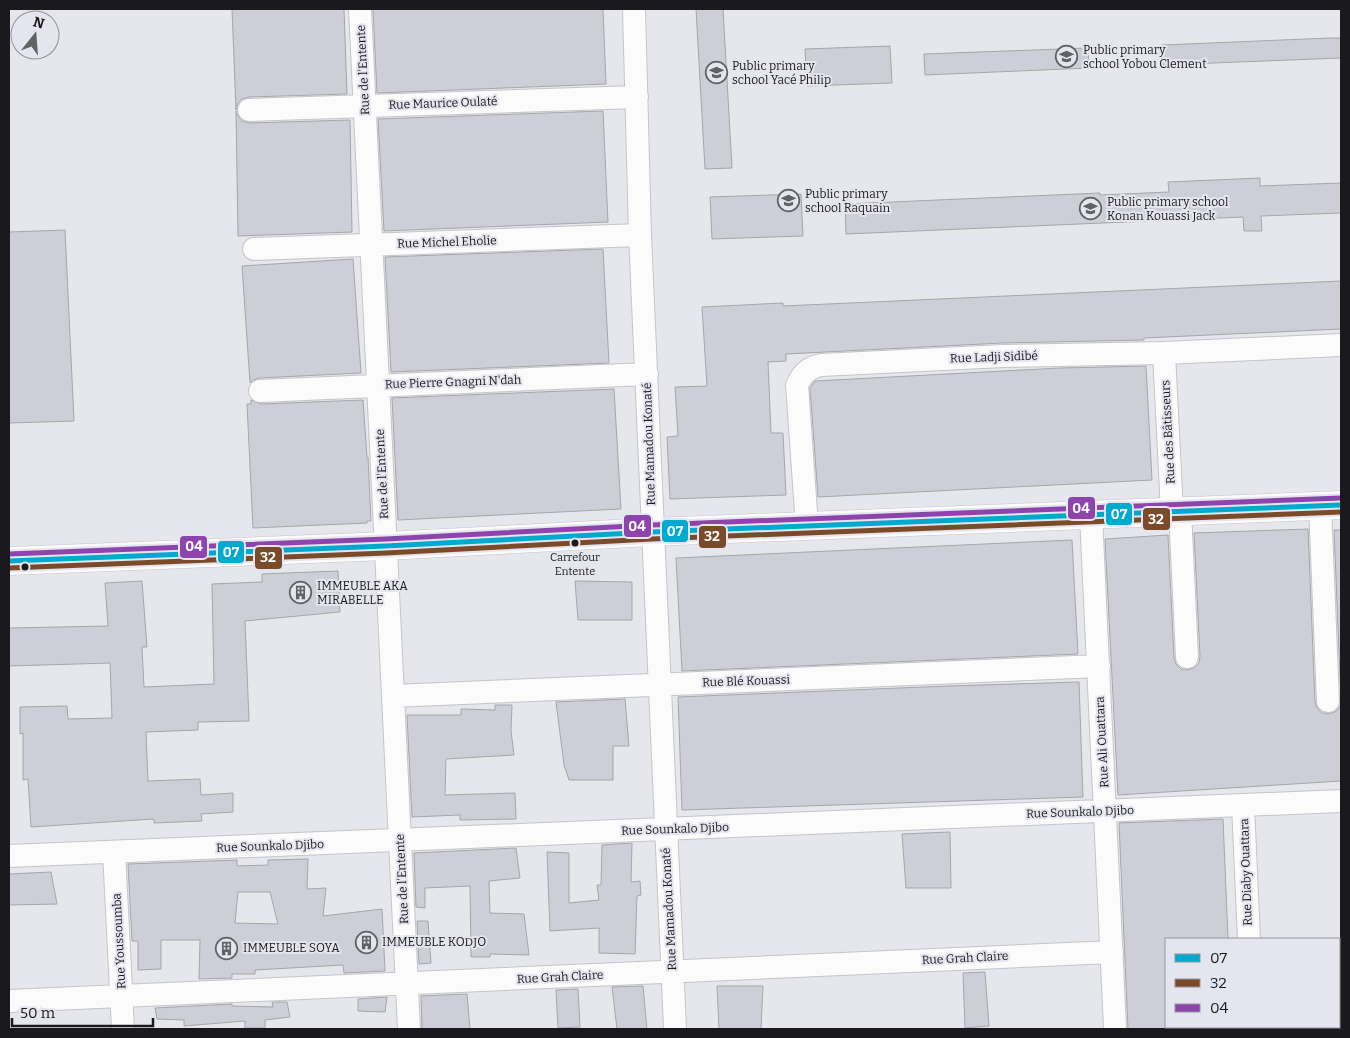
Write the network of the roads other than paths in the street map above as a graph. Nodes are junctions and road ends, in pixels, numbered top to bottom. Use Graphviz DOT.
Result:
graph roads {
  1 [pos="360,9"];
  2 [pos="634,9"];
  3 [pos="637,97"];
  4 [pos="365,106"];
  5 [pos="249,110"];
  6 [pos="640,235"];
  7 [pos="371,244"];
  8 [pos="254,249"];
  9 [pos="1341,345"];
  10 [pos="1164,353"];
  11 [pos="647,374"];
  12 [pos="378,386"];
  13 [pos="260,390"];
  14 [pos="1331,505"];
  15 [pos="1176,511"];
  16 [pos="1091,515"];
  17 [pos="807,526"];
  18 [pos="652,532"];
  19 [pos="386,546"];
  20 [pos="9,561"];
  21 [pos="1187,657"];
  22 [pos="1098,666"];
  23 [pos="659,684"];
  24 [pos="393,696"];
  25 [pos="1328,701"];
  26 [pos="1341,801"];
  27 [pos="1243,805"];
  28 [pos="1105,811"];
  29 [pos="666,829"];
  30 [pos="400,840"];
  31 [pos="114,852"];
  32 [pos="9,856"];
  33 [pos="1249,938"];
  34 [pos="1112,952"];
  35 [pos="672,972"];
  36 [pos="407,983"];
  37 [pos="121,996"];
  38 [pos="9,1001"];
  39 [pos="123,1029"];
  40 [pos="409,1029"];
  41 [pos="675,1029"];
  42 [pos="1115,1029"];
  1 -- 4 [label="street, Rue de l'Entente"];
  2 -- 3 [label="street, Rue Mamadou Konaté"];
  3 -- 4 [label="street, Rue Maurice Oulaté"];
  3 -- 6 [label="street, Rue Mamadou Konaté"];
  4 -- 5 [label="street, Rue Maurice Oulaté"];
  4 -- 7 [label="street, Rue de l'Entente"];
  6 -- 7 [label="street, Rue Michel Eholie"];
  6 -- 11 [label="street, Rue Mamadou Konaté"];
  7 -- 8 [label="street, Rue Michel Eholie"];
  7 -- 12 [label="street, Rue de l'Entente"];
  9 -- 10 [label="street, Rue Ladji Sidibé"];
  10 -- 15 [label="street, Rue des Bâtisseurs"];
  10 -- 17 [label="street, Rue Ladji Sidibé"];
  11 -- 12 [label="street, Rue Pierre Gnagni N'dah"];
  11 -- 18 [label="street, Rue Mamadou Konaté"];
  12 -- 13 [label="street, Rue Pierre Gnagni N'dah"];
  12 -- 19 [label="street, Rue de l'Entente"];
  14 -- 15 [label="street"];
  14 -- 25 [label="street"];
  15 -- 16 [label="street"];
  15 -- 21 [label="street, Rue des Bâtisseurs"];
  16 -- 17 [label="street"];
  16 -- 22 [label="street, Rue Ali Ouattara"];
  17 -- 18 [label="street"];
  18 -- 19 [label="street"];
  18 -- 23 [label="street, Rue Mamadou Konaté"];
  19 -- 20 [label="street"];
  19 -- 24 [label="street, Rue de l'Entente"];
  22 -- 23 [label="street, Rue Blé Kouassi"];
  22 -- 28 [label="street, Rue Ali Ouattara"];
  23 -- 24 [label="street, Rue Blé Kouassi"];
  23 -- 29 [label="street, Rue Mamadou Konaté"];
  24 -- 30 [label="street, Rue de l'Entente"];
  26 -- 27 [label="street, Rue Sounkalo Djibo"];
  27 -- 28 [label="street, Rue Sounkalo Djibo"];
  27 -- 33 [label="street, Rue Diaby Ouattara"];
  28 -- 29 [label="street, Rue Sounkalo Djibo"];
  28 -- 34 [label="street, Rue Ali Ouattara"];
  29 -- 30 [label="street, Rue Sounkalo Djibo"];
  29 -- 35 [label="street, Rue Mamadou Konaté"];
  30 -- 31 [label="street, Rue Sounkalo Djibo"];
  30 -- 36 [label="street, Rue de l'Entente"];
  31 -- 32 [label="street, Rue Sounkalo Djibo"];
  31 -- 37 [label="street, Rue Youssoumba"];
  34 -- 35 [label="street, Rue Grah Claire"];
  34 -- 42 [label="street, Rue Ali Ouattara"];
  35 -- 36 [label="street, Rue Grah Claire"];
  35 -- 41 [label="street, Rue Mamadou Konaté"];
  36 -- 37 [label="street, Rue Grah Claire"];
  36 -- 40 [label="street, Rue de l'Entente"];
  37 -- 38 [label="street, Rue Grah Claire"];
  37 -- 39 [label="street, Rue Youssoumba"];
}
